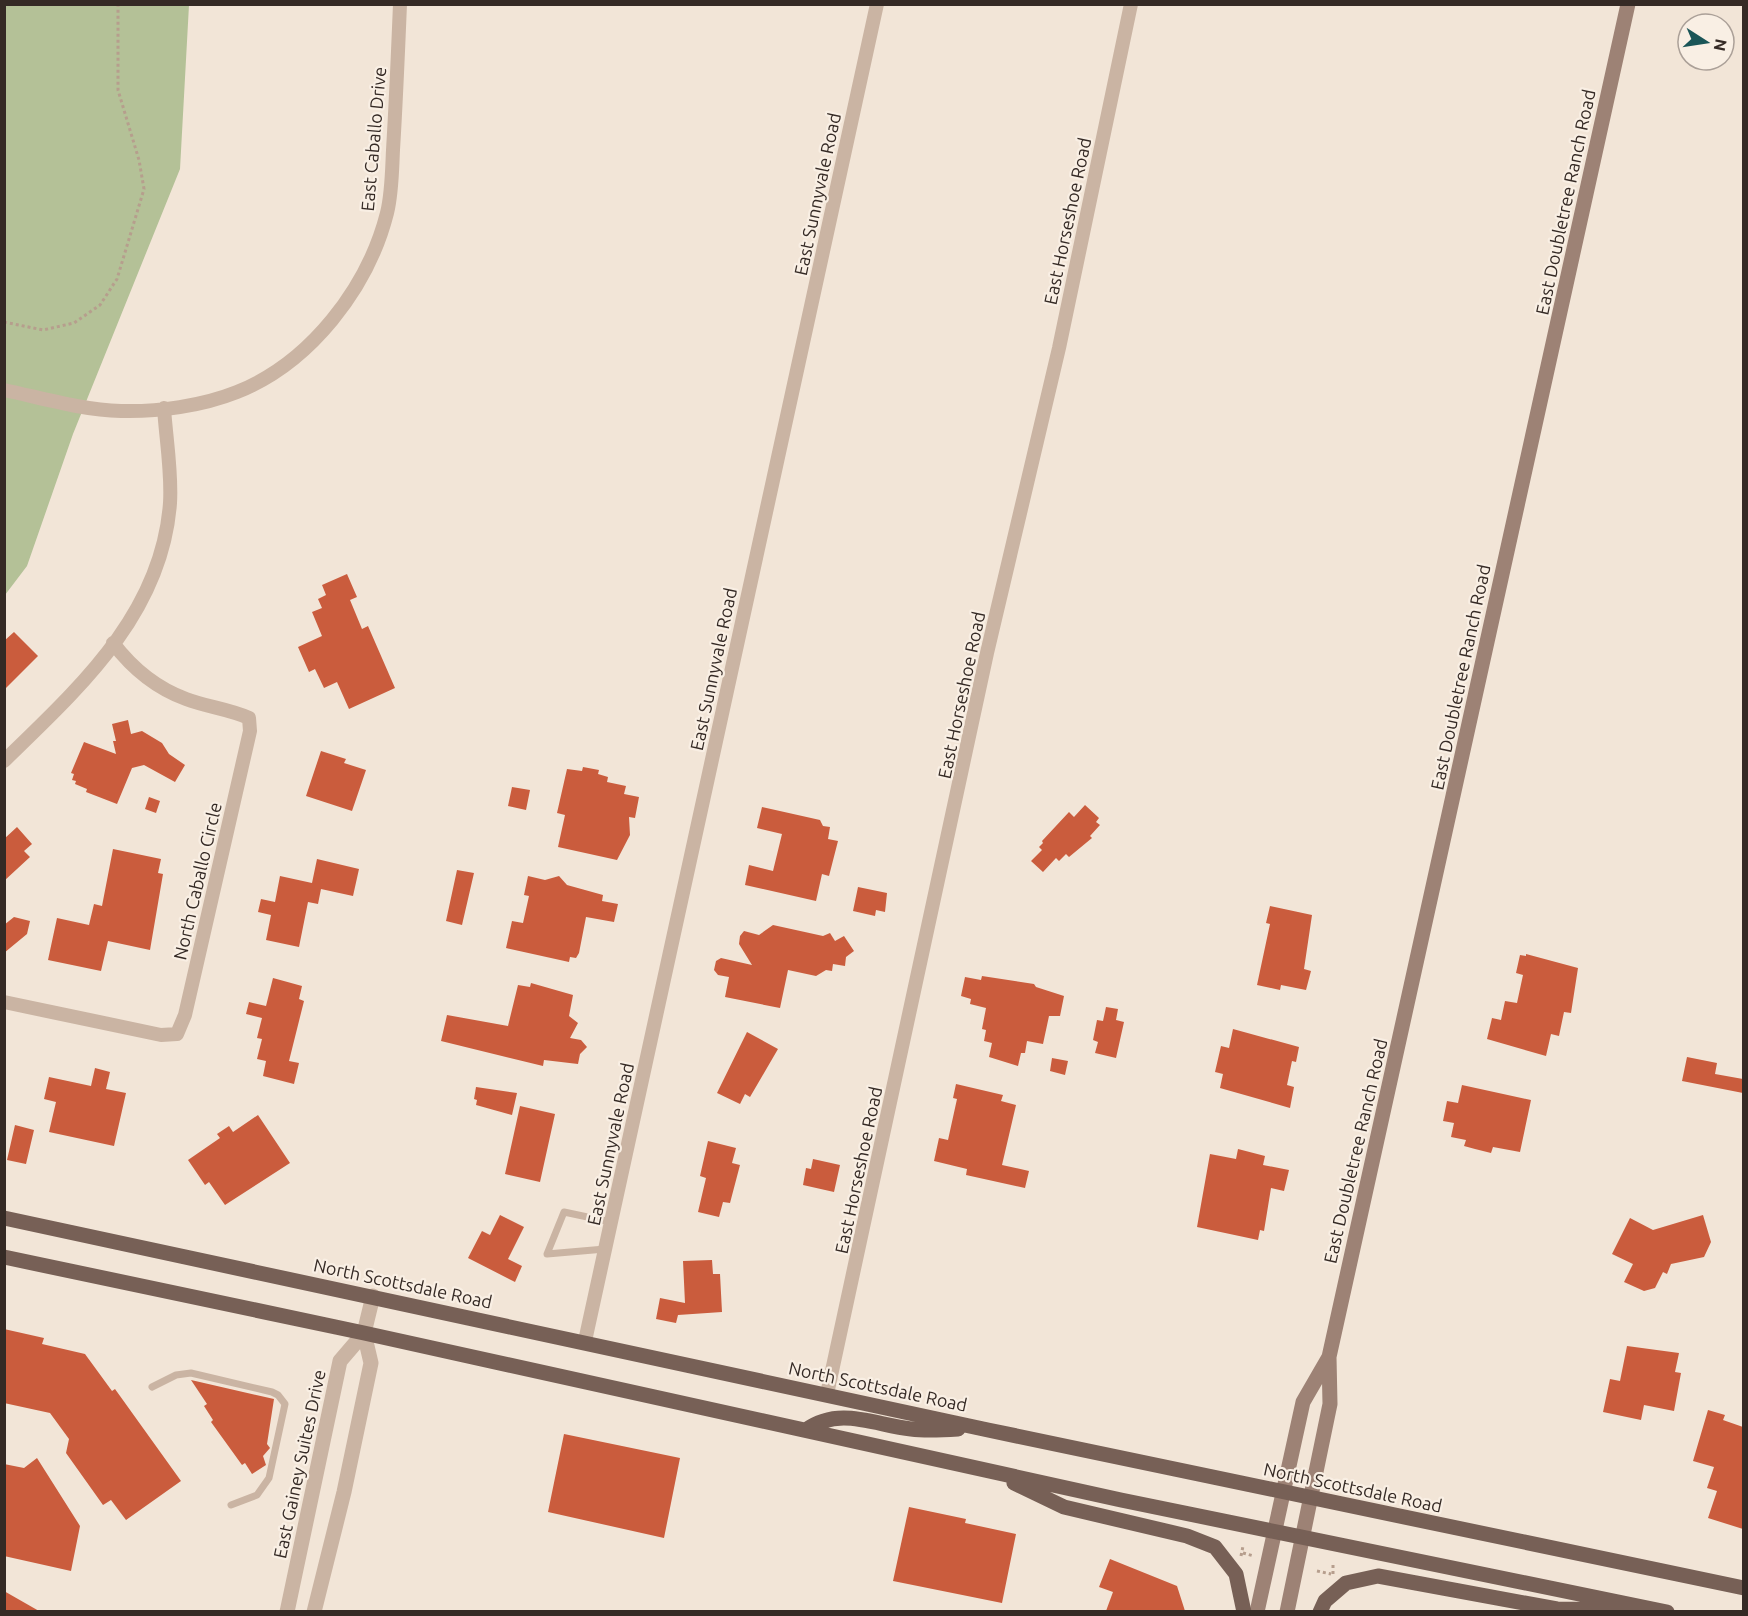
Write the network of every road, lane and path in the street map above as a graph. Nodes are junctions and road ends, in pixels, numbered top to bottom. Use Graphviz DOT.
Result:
graph roads {
  1 [pos="118,4"];
  2 [pos="400,4"];
  3 [pos="877,4"];
  4 [pos="1131,4"];
  5 [pos="1628,4"];
  6 [pos="4,322"];
  7 [pos="4,390"];
  8 [pos="164,408"];
  9 [pos="113,643"];
  10 [pos="4,761"];
  11 [pos="4,1002"];
  12 [pos="4,1218"];
  13 [pos="611,1222"];
  14 [pos="605,1249"];
  15 [pos="4,1257"];
  16 [pos="372,1296"];
  17 [pos="364,1333"];
  18 [pos="585,1341"];
  19 [pos="1329,1357"];
  20 [pos="152,1387"];
  21 [pos="827,1394"];
  22 [pos="806,1430"];
  23 [pos="988,1430"];
  24 [pos="981,1469"];
  25 [pos="1282,1492"];
  26 [pos="1309,1498"];
  27 [pos="231,1505"];
  28 [pos="1274,1531"];
  29 [pos="1302,1536"];
  30 [pos="1243,1546"];
  31 [pos="1254,1556"];
  32 [pos="1333,1565"];
  33 [pos="1317,1571"];
  34 [pos="1743,1588"];
  35 [pos="287,1611"];
  36 [pos="314,1611"];
  37 [pos="1244,1611"];
  38 [pos="1257,1611"];
  39 [pos="1287,1611"];
  40 [pos="1320,1611"];
  41 [pos="1666,1611"];
  1 -- 6 [label="path"];
  2 -- 8 [label="street, East Caballo Drive"];
  3 -- 13 [label="street, East Sunnyvale Road"];
  4 -- 21 [label="street, East Horseshoe Road"];
  5 -- 19 [label="main road, East Doubletree Ranch Road"];
  7 -- 8 [label="street, East Caballo Drive"];
  8 -- 9 [label="street"];
  9 -- 10 [label="street"];
  9 -- 11 [label="street, North Caballo Circle"];
  12 -- 16 [label="main road, North Scottsdale Road"];
  13 -- 14 [label="street, East Sunnyvale Road"];
  13 -- 14 [label="lane"];
  14 -- 18 [label="street, East Sunnyvale Road"];
  15 -- 17 [label="main road"];
  16 -- 17 [label="street, East Gainey Suites Drive"];
  16 -- 18 [label="main road, North Scottsdale Road"];
  17 -- 22 [label="main road"];
  17 -- 35 [label="street, East Gainey Suites Drive"];
  17 -- 36 [label="street, East Gainey Suites Drive"];
  18 -- 21 [label="main road, North Scottsdale Road"];
  19 -- 25 [label="main road, East Doubletree Ranch Road"];
  19 -- 26 [label="main road, East Doubletree Ranch Road"];
  20 -- 27 [label="lane"];
  21 -- 23 [label="main road, North Scottsdale Road"];
  22 -- 23 [label="main road"];
  22 -- 24 [label="main road"];
  23 -- 25 [label="main road, North Scottsdale Road"];
  24 -- 28 [label="main road"];
  24 -- 37 [label="main road"];
  25 -- 26 [label="main road, North Scottsdale Road"];
  25 -- 28 [label="main road, East Doubletree Ranch Road"];
  26 -- 29 [label="main road, East Doubletree Ranch Road"];
  26 -- 34 [label="main road, North Scottsdale Road"];
  28 -- 29 [label="main road"];
  28 -- 38 [label="main road, East Doubletree Ranch Road"];
  29 -- 39 [label="main road, East Doubletree Ranch Road"];
  29 -- 41 [label="main road"];
  30 -- 31 [label="path"];
  32 -- 33 [label="path"];
  40 -- 41 [label="main road"];
}
